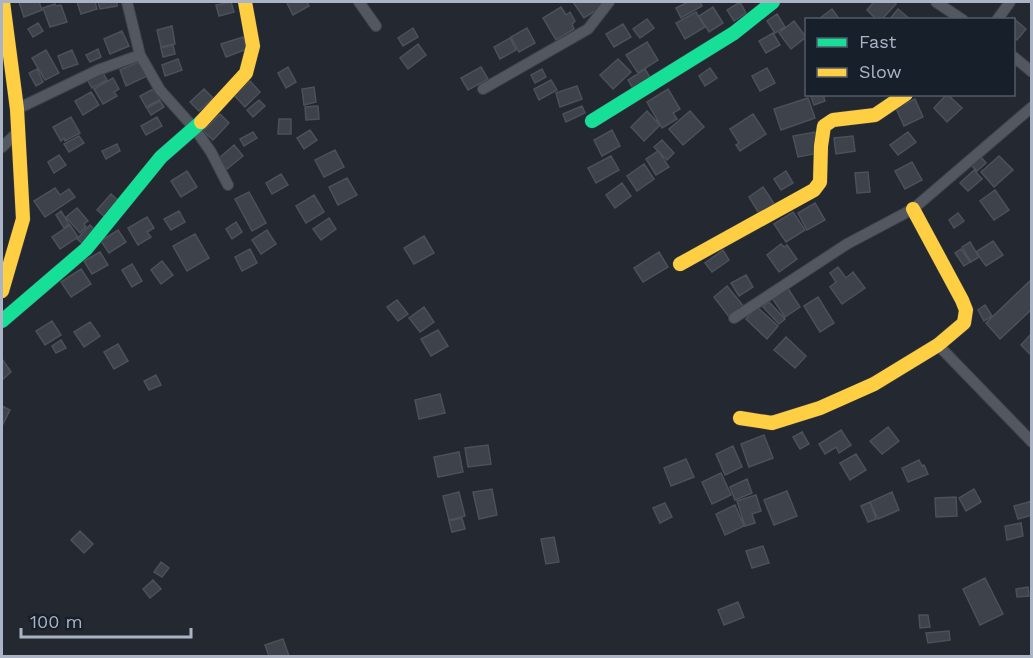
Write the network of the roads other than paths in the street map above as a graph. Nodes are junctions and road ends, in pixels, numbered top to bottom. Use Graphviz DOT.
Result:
graph roads {
  1 [pos="127,2"];
  2 [pos="245,2"];
  3 [pos="359,2"];
  4 [pos="609,2"];
  5 [pos="773,2"];
  6 [pos="936,2"];
  7 [pos="1010,2"];
  8 [pos="2,4"];
  9 [pos="960,18"];
  10 [pos="998,18"];
  11 [pos="376,26"];
  12 [pos="140,55"];
  13 [pos="1015,58"];
  14 [pos="1032,72"];
  15 [pos="483,89"];
  16 [pos="903,96"];
  17 [pos="1032,107"];
  18 [pos="17,109"];
  19 [pos="592,121"];
  20 [pos="195,129"];
  21 [pos="18,132"];
  22 [pos="2,147"];
  23 [pos="228,185"];
  24 [pos="912,209"];
  25 [pos="7,261"];
  26 [pos="680,264"];
  27 [pos="2,291"];
  28 [pos="734,318"];
  29 [pos="2,321"];
  30 [pos="938,345"];
  31 [pos="740,418"];
  32 [pos="1032,442"];
  1 -- 12 [label="street"];
  2 -- 20 [label="street"];
  3 -- 11 [label="street"];
  4 -- 15 [label="street"];
  5 -- 19 [label="street"];
  6 -- 9 [label="street"];
  7 -- 10 [label="street"];
  8 -- 18 [label="street"];
  12 -- 18 [label="street"];
  12 -- 20 [label="street"];
  13 -- 14 [label="street"];
  16 -- 26 [label="street"];
  17 -- 24 [label="street"];
  18 -- 21 [label="street"];
  20 -- 23 [label="street"];
  20 -- 29 [label="street"];
  21 -- 22 [label="street"];
  21 -- 25 [label="street"];
  24 -- 28 [label="street"];
  24 -- 30 [label="street"];
  25 -- 27 [label="street"];
  30 -- 31 [label="street"];
  30 -- 32 [label="street"];
}
